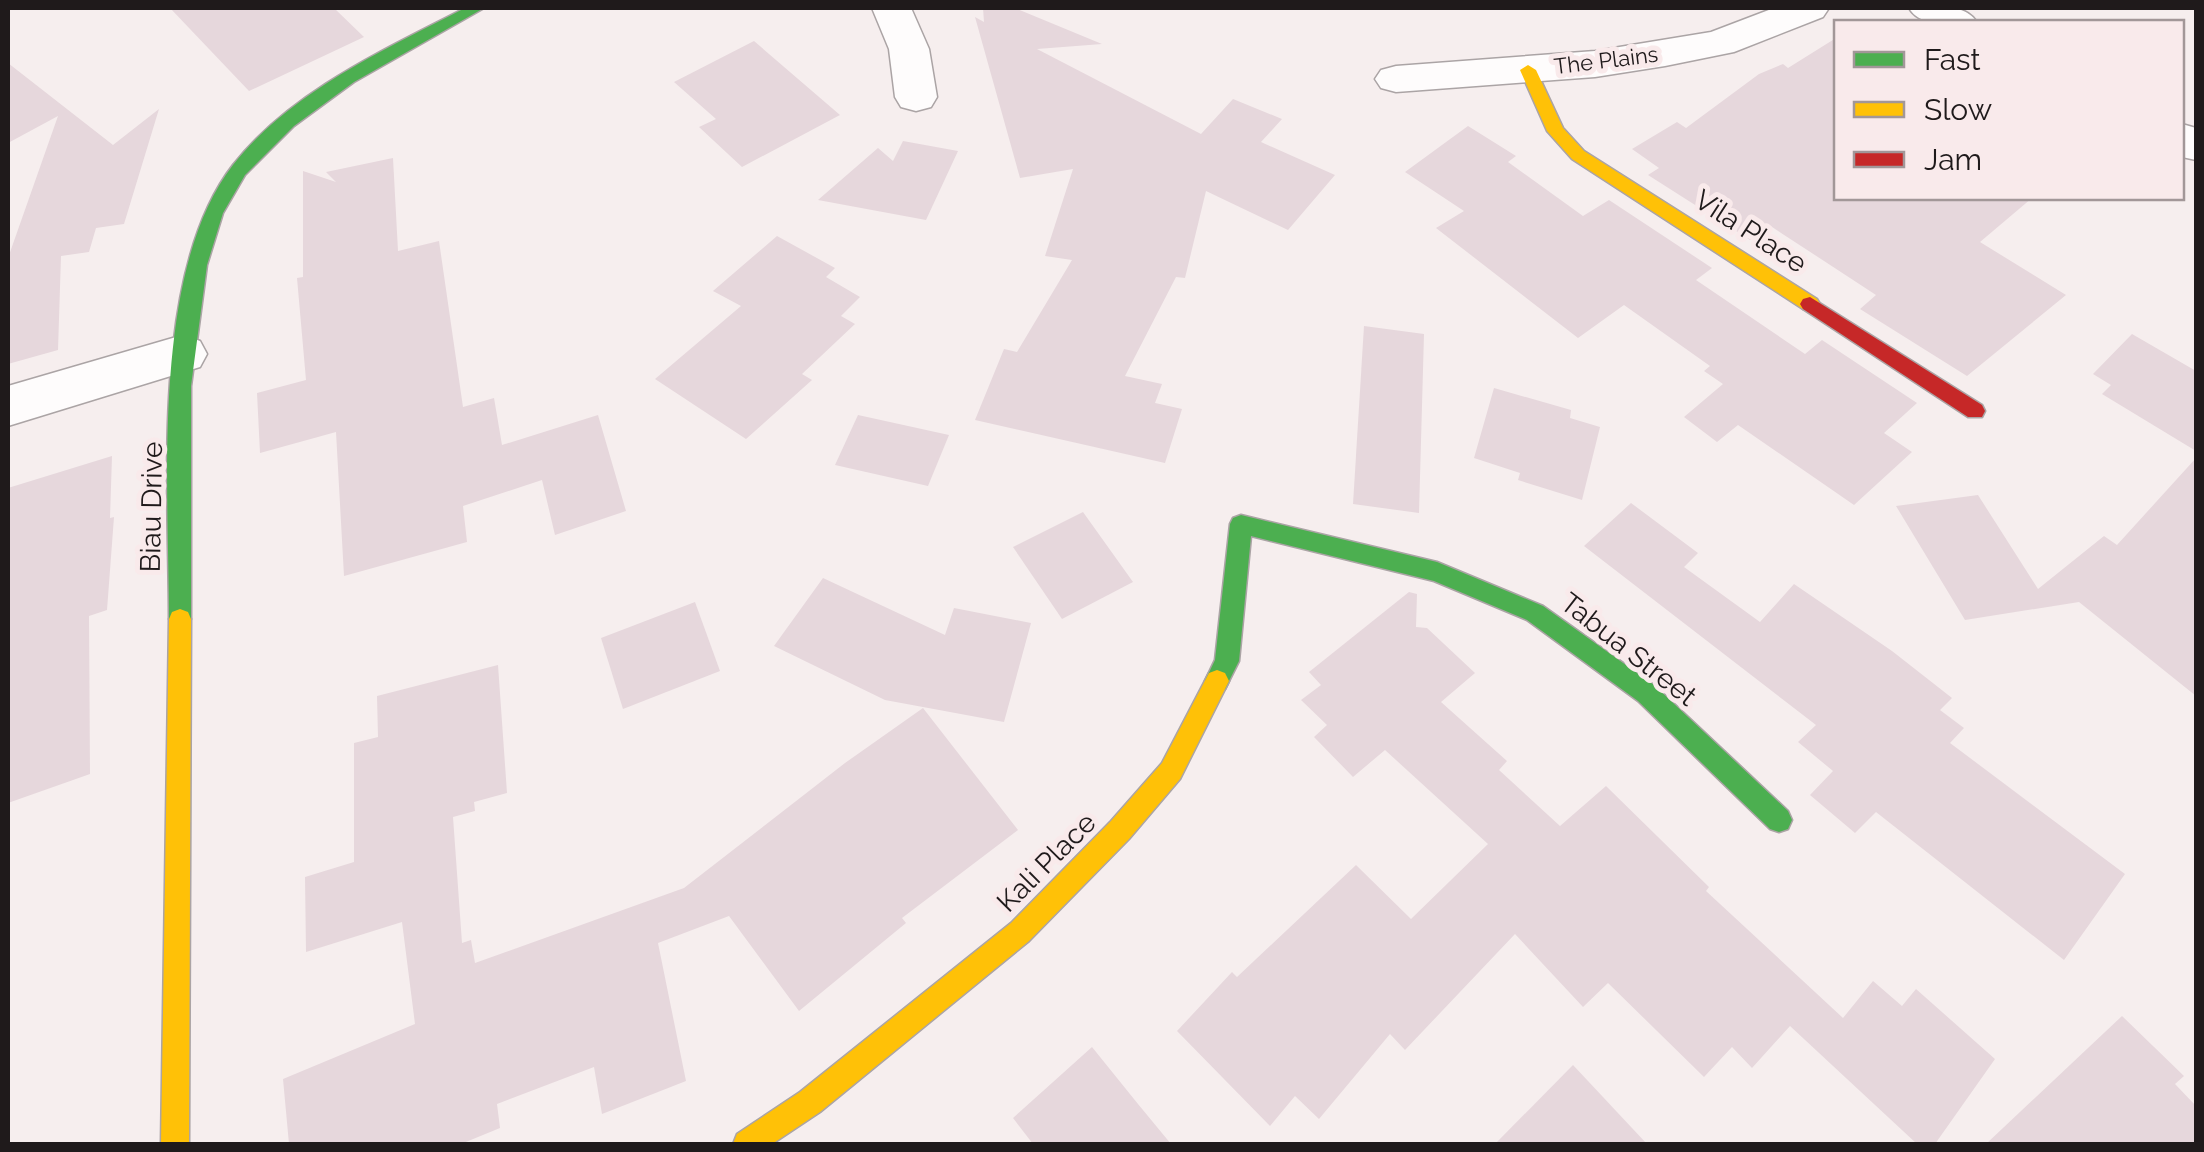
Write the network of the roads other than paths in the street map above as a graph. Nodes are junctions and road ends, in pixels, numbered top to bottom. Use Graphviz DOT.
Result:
graph roads {
  1 [pos="476,8"];
  2 [pos="891,8"];
  3 [pos="1809,8"];
  4 [pos="1928,8"];
  5 [pos="1953,20"];
  6 [pos="1528,70"];
  7 [pos="1396,80"];
  8 [pos="916,97"];
  9 [pos="183,354"];
  10 [pos="8,406"];
  11 [pos="1975,411"];
  12 [pos="1241,524"];
  13 [pos="1779,820"];
  14 [pos="175,1144"];
  15 [pos="747,1144"];
  1 -- 9 [label="street, Biau Drive"];
  2 -- 8 [label="street"];
  3 -- 6 [label="street, The Plains"];
  4 -- 5 [label="street"];
  6 -- 7 [label="street, The Plains"];
  6 -- 11 [label="street, Vila Place"];
  9 -- 10 [label="street"];
  9 -- 14 [label="street, Biau Drive"];
  12 -- 13 [label="street, Tabua Street"];
  12 -- 15 [label="street, Kali Place"];
}
